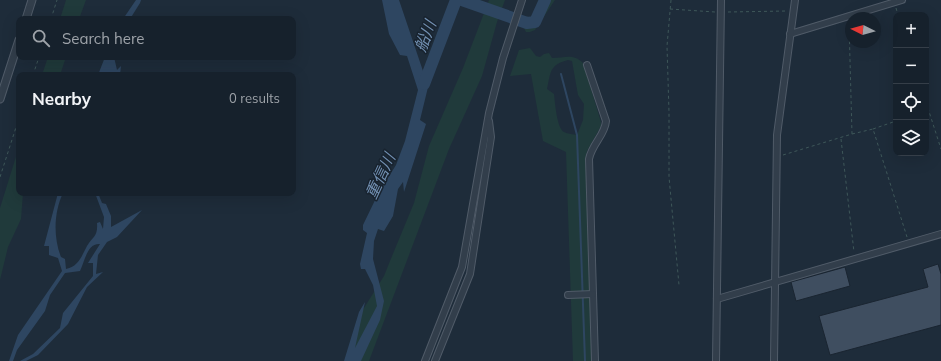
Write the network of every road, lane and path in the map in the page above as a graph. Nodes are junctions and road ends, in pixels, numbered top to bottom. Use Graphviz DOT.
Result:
graph roads {
  1 [pos="32,0"];
  2 [pos="57,0"];
  3 [pos="522,0"];
  4 [pos="671,0"];
  5 [pos="721,0"];
  6 [pos="795,0"];
  7 [pos="902,0"];
  8 [pos="670,9"];
  9 [pos="793,11"];
  10 [pos="721,12"];
  11 [pos="862,12"];
  12 [pos="27,16"];
  13 [pos="52,16"];
  14 [pos="845,17"];
  15 [pos="790,34"];
  16 [pos="850,48"];
  17 [pos="16,49"];
  18 [pos="38,60"];
  19 [pos="587,65"];
  20 [pos="34,72"];
  21 [pos="0,99"];
  22 [pos="929,111"];
  23 [pos="489,113"];
  24 [pos="893,122"];
  25 [pos="16,127"];
  26 [pos="873,129"];
  27 [pos="852,134"];
  28 [pos="841,138"];
  29 [pos="941,149"];
  30 [pos="777,157"];
  31 [pos="0,177"];
  32 [pos="941,234"];
  33 [pos="909,244"];
  34 [pos="855,260"];
  35 [pos="775,282"];
  36 [pos="679,285"];
  37 [pos="592,294"];
  38 [pos="569,295"];
  39 [pos="717,299"];
  40 [pos="425,361"];
  41 [pos="435,361"];
  42 [pos="595,361"];
  43 [pos="716,361"];
  44 [pos="774,361"];
  1 -- 12 [label="street"];
  2 -- 13 [label="path"];
  3 -- 23 [label="street"];
  4 -- 8 [label="path"];
  5 -- 10 [label="street"];
  6 -- 9 [label="street"];
  7 -- 11 [label="street"];
  8 -- 10 [label="path"];
  8 -- 36 [label="path"];
  9 -- 10 [label="path"];
  9 -- 15 [label="street"];
  10 -- 39 [label="street"];
  14 -- 15 [label="street"];
  15 -- 30 [label="street"];
  16 -- 27 [label="path"];
  17 -- 21 [label="street"];
  18 -- 20 [label="path"];
  19 -- 37 [label="street"];
  22 -- 29 [label="path"];
  23 -- 40 [label="street"];
  23 -- 41 [label="street"];
  24 -- 26 [label="path"];
  25 -- 31 [label="path"];
  26 -- 27 [label="path"];
  26 -- 33 [label="path"];
  27 -- 28 [label="path"];
  28 -- 30 [label="path"];
  28 -- 34 [label="path"];
  30 -- 35 [label="street"];
  32 -- 33 [label="street"];
  33 -- 34 [label="street"];
  34 -- 35 [label="street"];
  35 -- 39 [label="street"];
  35 -- 44 [label="street"];
  37 -- 38 [label="street"];
  37 -- 42 [label="street"];
  39 -- 43 [label="street"];
}
